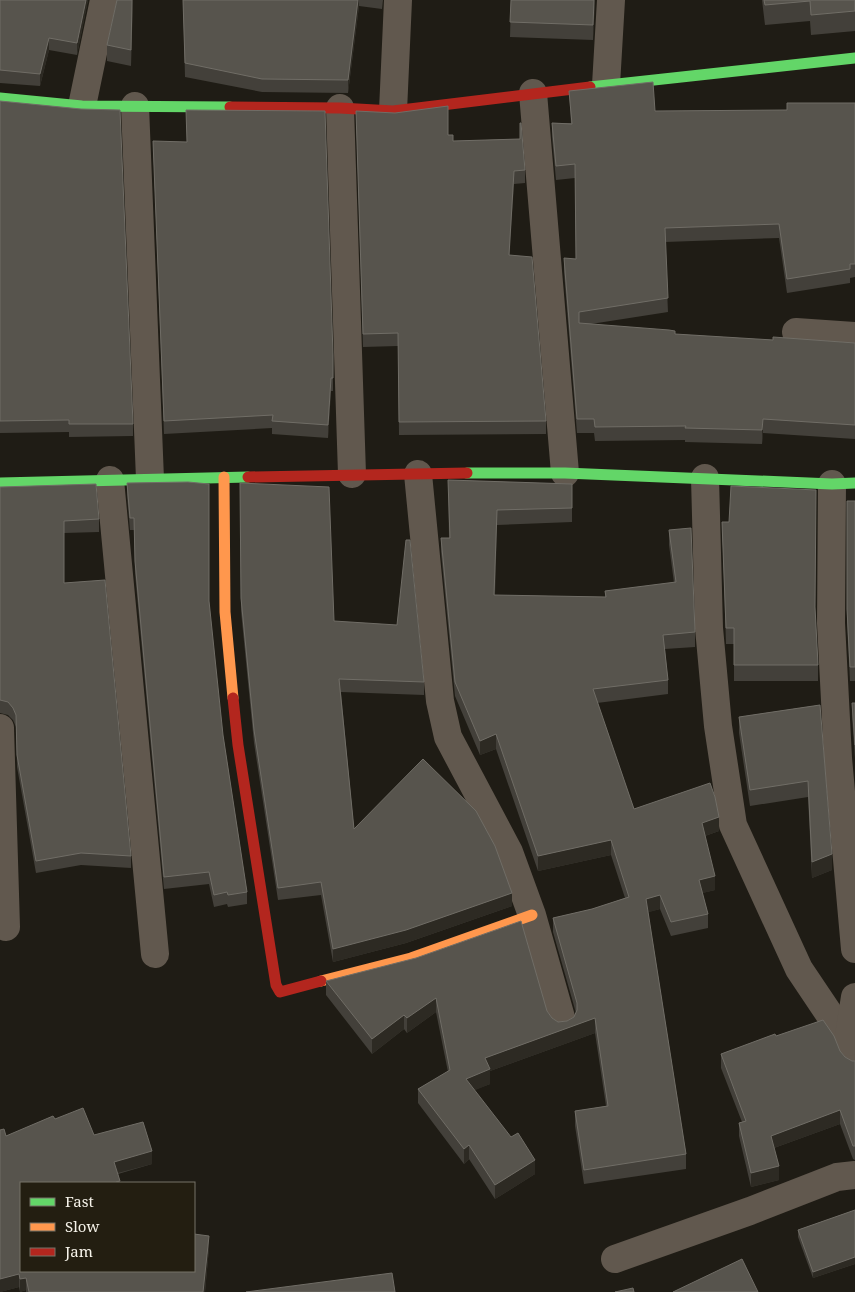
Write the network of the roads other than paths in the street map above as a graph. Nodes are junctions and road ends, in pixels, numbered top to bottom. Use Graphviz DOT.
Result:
graph roads {
  1 [pos="104,0"];
  2 [pos="398,0"];
  3 [pos="611,0"];
  4 [pos="855,58"];
  5 [pos="606,85"];
  6 [pos="533,93"];
  7 [pos="0,98"];
  8 [pos="82,106"];
  9 [pos="135,106"];
  10 [pos="340,108"];
  11 [pos="393,111"];
  12 [pos="796,332"];
  13 [pos="855,336"];
  14 [pos="565,473"];
  15 [pos="352,474"];
  16 [pos="418,474"];
  17 [pos="224,477"];
  18 [pos="704,478"];
  19 [pos="150,479"];
  20 [pos="110,480"];
  21 [pos="0,483"];
  22 [pos="844,483"];
  23 [pos="0,728"];
  24 [pos="532,915"];
  25 [pos="0,924"];
  26 [pos="855,949"];
  27 [pos="155,954"];
  28 [pos="855,997"];
  29 [pos="562,1021"];
  30 [pos="852,1050"];
  31 [pos="855,1175"];
  32 [pos="615,1260"];
  1 -- 8 [label="street"];
  2 -- 11 [label="street"];
  3 -- 5 [label="street"];
  4 -- 5 [label="street"];
  5 -- 6 [label="street"];
  6 -- 11 [label="street"];
  6 -- 14 [label="street"];
  7 -- 8 [label="street"];
  8 -- 9 [label="street"];
  9 -- 10 [label="street"];
  9 -- 19 [label="street"];
  10 -- 11 [label="street"];
  10 -- 15 [label="street"];
  12 -- 13 [label="street"];
  14 -- 16 [label="street"];
  14 -- 18 [label="street"];
  15 -- 16 [label="street"];
  15 -- 17 [label="street"];
  16 -- 24 [label="street"];
  17 -- 19 [label="street"];
  17 -- 24 [label="street"];
  18 -- 22 [label="street"];
  18 -- 30 [label="street"];
  19 -- 20 [label="street"];
  20 -- 21 [label="street"];
  20 -- 27 [label="street"];
  22 -- 26 [label="street"];
  23 -- 25 [label="street"];
  24 -- 29 [label="street"];
  28 -- 30 [label="street"];
  31 -- 32 [label="street"];
}
